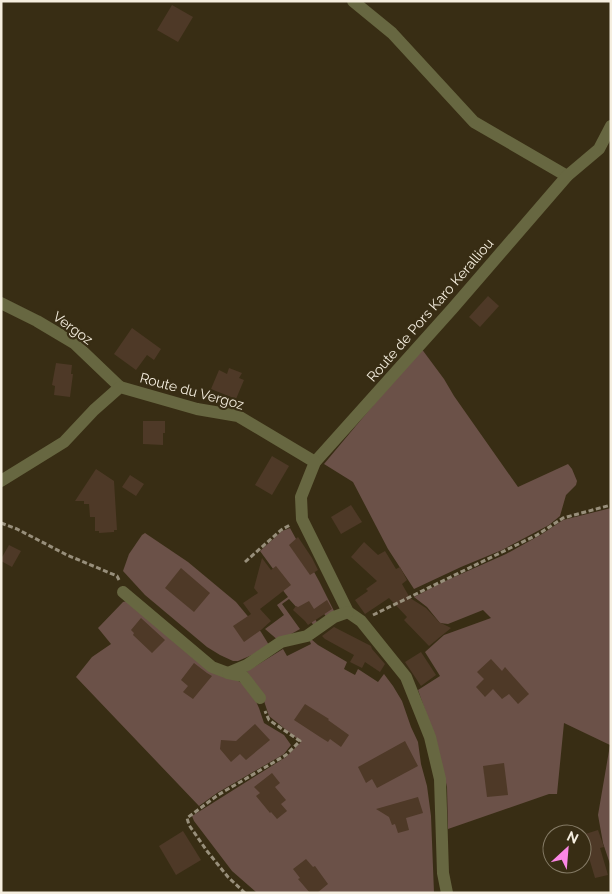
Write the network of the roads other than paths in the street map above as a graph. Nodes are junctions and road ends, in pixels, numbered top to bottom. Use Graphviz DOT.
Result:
graph roads {
  1 [pos="353,1"];
  2 [pos="611,126"];
  3 [pos="567,176"];
  4 [pos="1,302"];
  5 [pos="120,387"];
  6 [pos="315,462"];
  7 [pos="1,480"];
  8 [pos="123,592"];
  9 [pos="348,612"];
  10 [pos="228,673"];
  11 [pos="260,698"];
  12 [pos="447,893"];
  1 -- 3 [label="street"];
  2 -- 3 [label="street, Route de Pors Karo Keralliou"];
  3 -- 6 [label="street, Route de Pors Karo Keralliou"];
  4 -- 5 [label="street, Vergoz"];
  5 -- 6 [label="street, Route du Vergoz"];
  5 -- 7 [label="street, Route du Vergoz"];
  6 -- 9 [label="street"];
  8 -- 10 [label="street"];
  9 -- 10 [label="street"];
  9 -- 12 [label="street"];
  10 -- 11 [label="street"];
}
